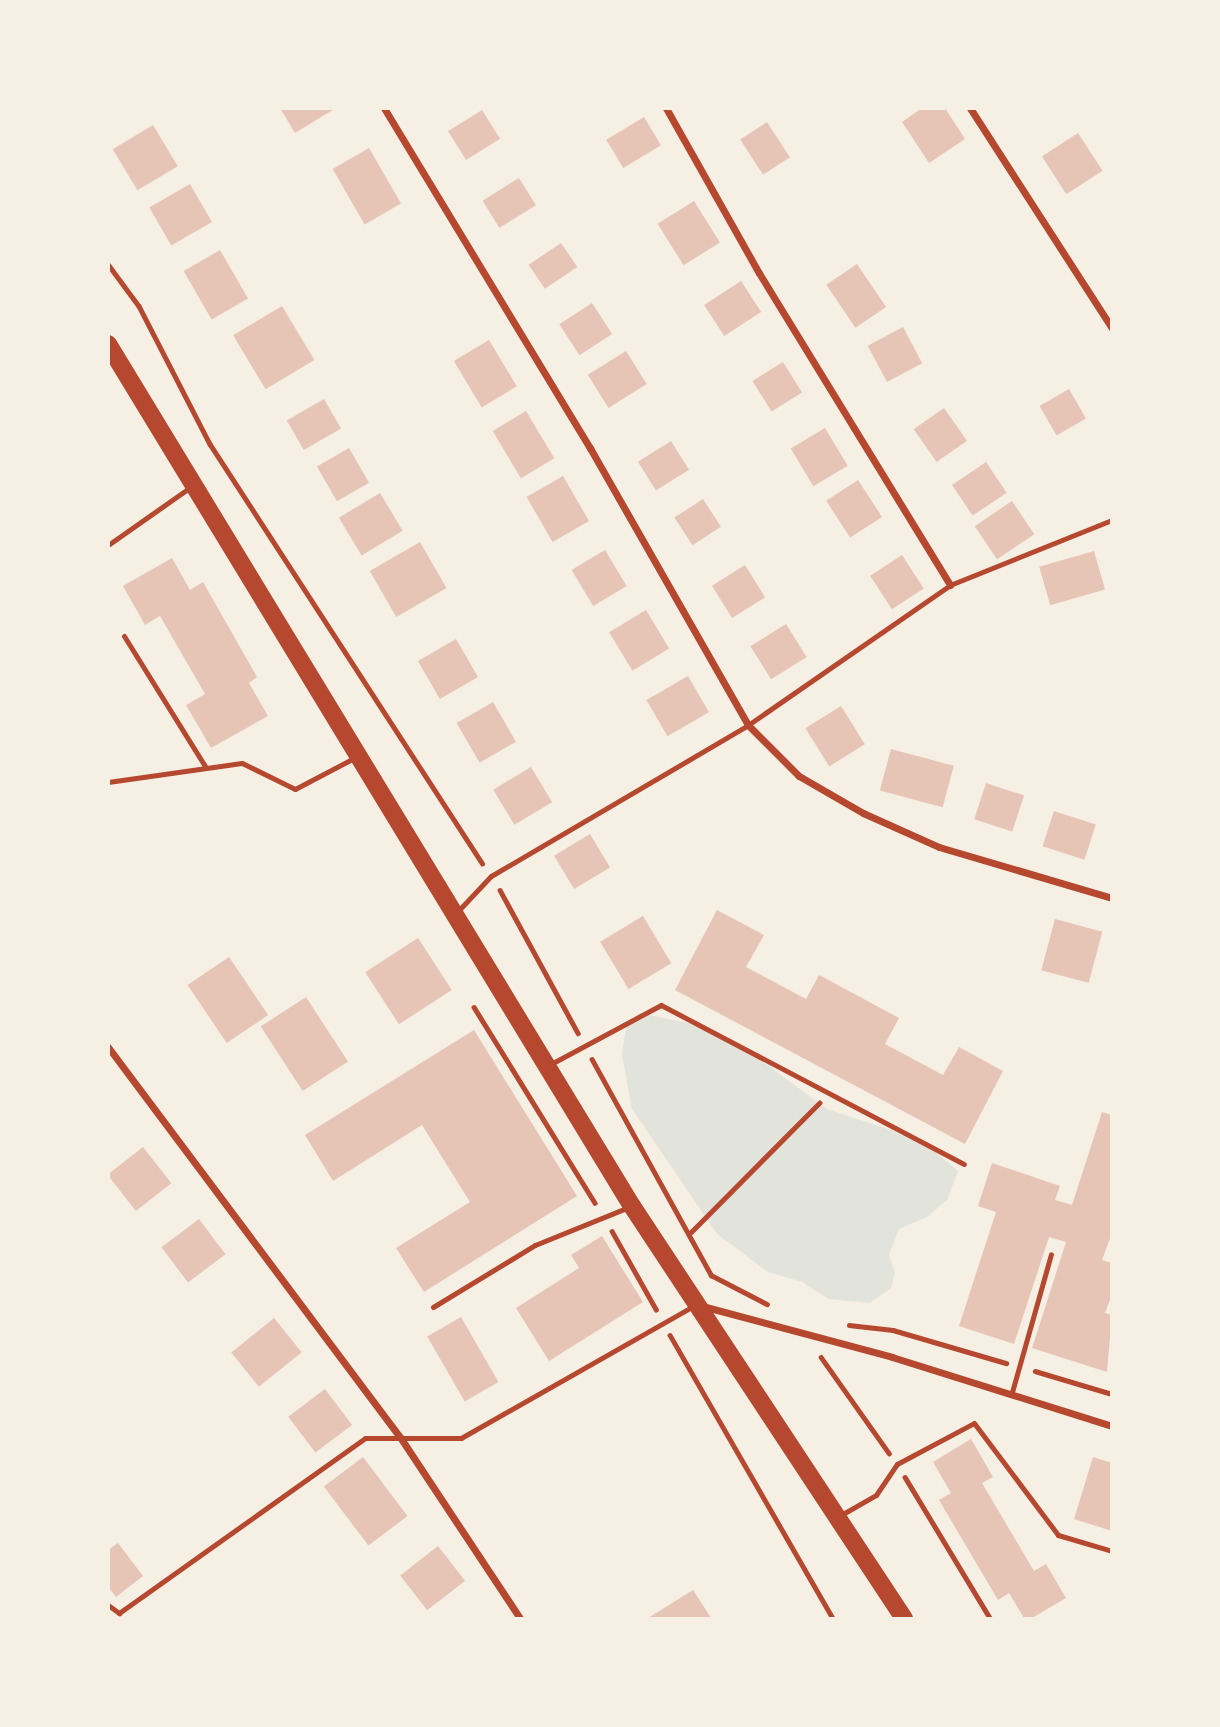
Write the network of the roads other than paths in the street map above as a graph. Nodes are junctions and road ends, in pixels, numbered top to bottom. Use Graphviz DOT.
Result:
graph roads {
  1 [pos="384,108"];
  2 [pos="666,108"];
  3 [pos="970,108"];
  4 [pos="1111,328"];
  5 [pos="108,344"];
  6 [pos="193,485"];
  7 [pos="1111,520"];
  8 [pos="108,545"];
  9 [pos="950,585"];
  10 [pos="124,636"];
  11 [pos="748,726"];
  12 [pos="357,756"];
  13 [pos="205,766"];
  14 [pos="108,782"];
  15 [pos="1111,898"];
  16 [pos="454,916"];
  17 [pos="108,1047"];
  18 [pos="546,1066"];
  19 [pos="964,1164"];
  20 [pos="632,1206"];
  21 [pos="1051,1254"];
  22 [pos="696,1305"];
  23 [pos="433,1307"];
  24 [pos="1012,1392"];
  25 [pos="1111,1426"];
  26 [pos="400,1437"];
  27 [pos="839,1516"];
  28 [pos="1111,1551"];
  29 [pos="108,1605"];
  30 [pos="520,1619"];
  31 [pos="904,1619"];
  1 -- 11 [label="street"];
  2 -- 9 [label="street"];
  3 -- 4 [label="street"];
  5 -- 6 [label="main road"];
  6 -- 8 [label="lane"];
  6 -- 12 [label="main road"];
  7 -- 9 [label="lane"];
  9 -- 11 [label="lane"];
  10 -- 13 [label="lane"];
  11 -- 15 [label="street"];
  11 -- 16 [label="lane"];
  12 -- 13 [label="lane"];
  12 -- 16 [label="main road"];
  13 -- 14 [label="lane"];
  16 -- 18 [label="main road"];
  17 -- 26 [label="street"];
  18 -- 19 [label="lane"];
  18 -- 20 [label="main road"];
  20 -- 22 [label="main road"];
  20 -- 23 [label="lane"];
  21 -- 24 [label="lane"];
  22 -- 24 [label="street"];
  22 -- 26 [label="lane"];
  22 -- 27 [label="main road"];
  24 -- 25 [label="street"];
  26 -- 29 [label="lane"];
  26 -- 30 [label="street"];
  27 -- 28 [label="lane"];
  27 -- 31 [label="main road"];
}
